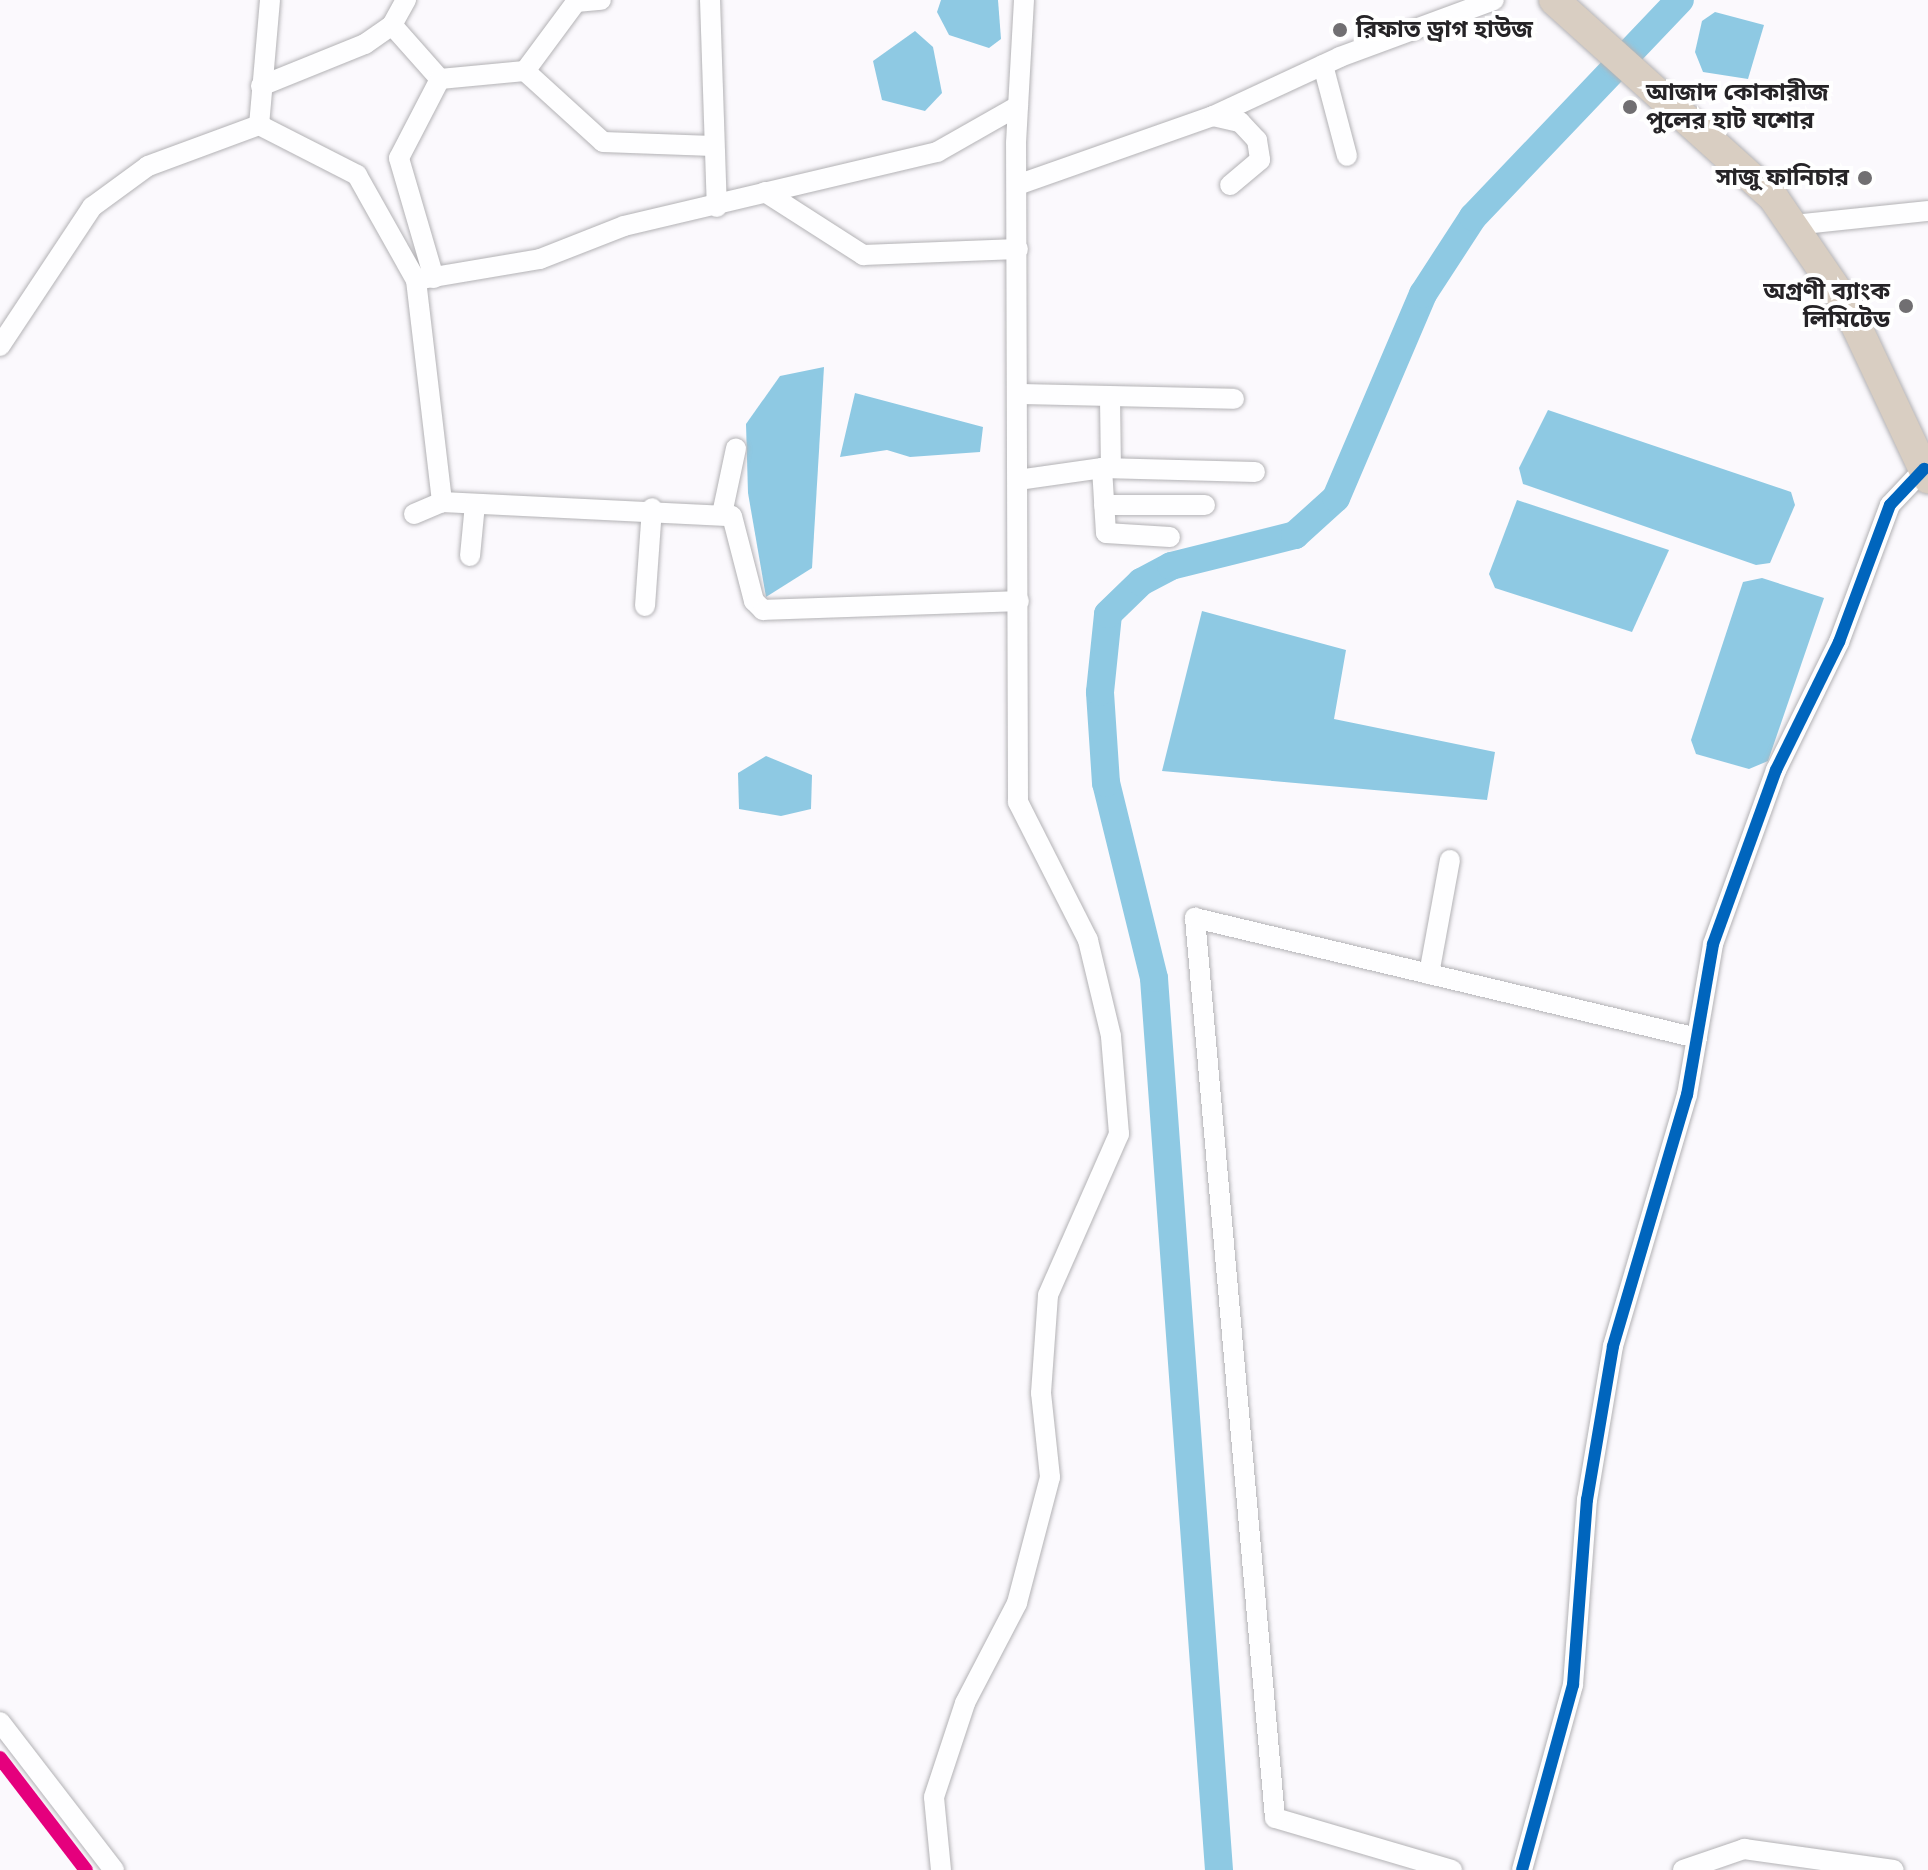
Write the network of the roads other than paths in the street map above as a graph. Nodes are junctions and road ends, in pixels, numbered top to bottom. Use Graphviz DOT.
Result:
graph roads {
  1 [pos="270,0"];
  2 [pos="406,0"];
  3 [pos="601,0"];
  4 [pos="710,0"];
  5 [pos="1024,0"];
  6 [pos="1494,0"];
  7 [pos="1554,0"];
  8 [pos="392,25"];
  9 [pos="1323,65"];
  10 [pos="525,71"];
  11 [pos="440,79"];
  12 [pos="261,86"];
  13 [pos="1018,106"];
  14 [pos="1213,116"];
  15 [pos="259,125"];
  16 [pos="713,146"];
  17 [pos="1347,156"];
  18 [pos="1020,184"];
  19 [pos="1230,185"];
  20 [pos="765,192"];
  21 [pos="717,207"];
  22 [pos="1928,211"];
  23 [pos="1794,225"];
  24 [pos="1018,249"];
  25 [pos="425,279"];
  26 [pos="0,346"];
  27 [pos="1020,394"];
  28 [pos="1110,399"];
  29 [pos="1234,399"];
  30 [pos="736,448"];
  31 [pos="1106,468"];
  32 [pos="1255,472"];
  33 [pos="1926,474"];
  34 [pos="1018,480"];
  35 [pos="442,502"];
  36 [pos="475,504"];
  37 [pos="1104,505"];
  38 [pos="1205,505"];
  39 [pos="652,508"];
  40 [pos="414,514"];
  41 [pos="722,514"];
  42 [pos="1170,537"];
  43 [pos="470,556"];
  44 [pos="1019,601"];
  45 [pos="645,606"];
  46 [pos="1450,860"];
  47 [pos="1429,974"];
  48 [pos="1697,1038"];
  49 [pos="0,1722"];
  50 [pos="114,1870"];
  51 [pos="941,1870"];
  52 [pos="1452,1870"];
  53 [pos="1522,1870"];
  54 [pos="1683,1870"];
  55 [pos="1894,1870"];
  1 -- 12 [label="street"];
  2 -- 8 [label="street"];
  3 -- 10 [label="street"];
  4 -- 16 [label="street"];
  5 -- 13 [label="street"];
  6 -- 9 [label="street"];
  7 -- 23 [label="highway"];
  8 -- 11 [label="street"];
  8 -- 12 [label="street"];
  9 -- 14 [label="street"];
  9 -- 17 [label="street"];
  10 -- 11 [label="street"];
  10 -- 16 [label="street"];
  11 -- 25 [label="street"];
  12 -- 15 [label="street"];
  13 -- 18 [label="street"];
  13 -- 20 [label="street"];
  14 -- 18 [label="street"];
  14 -- 19 [label="street"];
  15 -- 25 [label="street"];
  15 -- 26 [label="street"];
  16 -- 21 [label="street"];
  18 -- 24 [label="street"];
  20 -- 21 [label="street"];
  20 -- 24 [label="street"];
  21 -- 25 [label="street"];
  22 -- 23 [label="street"];
  23 -- 33 [label="highway"];
  24 -- 27 [label="street"];
  25 -- 35 [label="street"];
  27 -- 28 [label="street"];
  27 -- 34 [label="street"];
  28 -- 29 [label="street"];
  28 -- 31 [label="street"];
  30 -- 41 [label="street"];
  31 -- 32 [label="street"];
  31 -- 34 [label="street"];
  31 -- 37 [label="street"];
  33 -- 48 [label="street"];
  34 -- 44 [label="street"];
  35 -- 36 [label="street"];
  35 -- 40 [label="street"];
  36 -- 39 [label="street"];
  36 -- 43 [label="street"];
  37 -- 38 [label="street"];
  37 -- 42 [label="street"];
  39 -- 41 [label="street"];
  39 -- 45 [label="street"];
  41 -- 44 [label="street"];
  44 -- 51 [label="street"];
  46 -- 47 [label="street"];
  47 -- 48 [label="street"];
  47 -- 52 [label="street"];
  48 -- 53 [label="street"];
  49 -- 50 [label="street"];
  54 -- 55 [label="street"];
}
